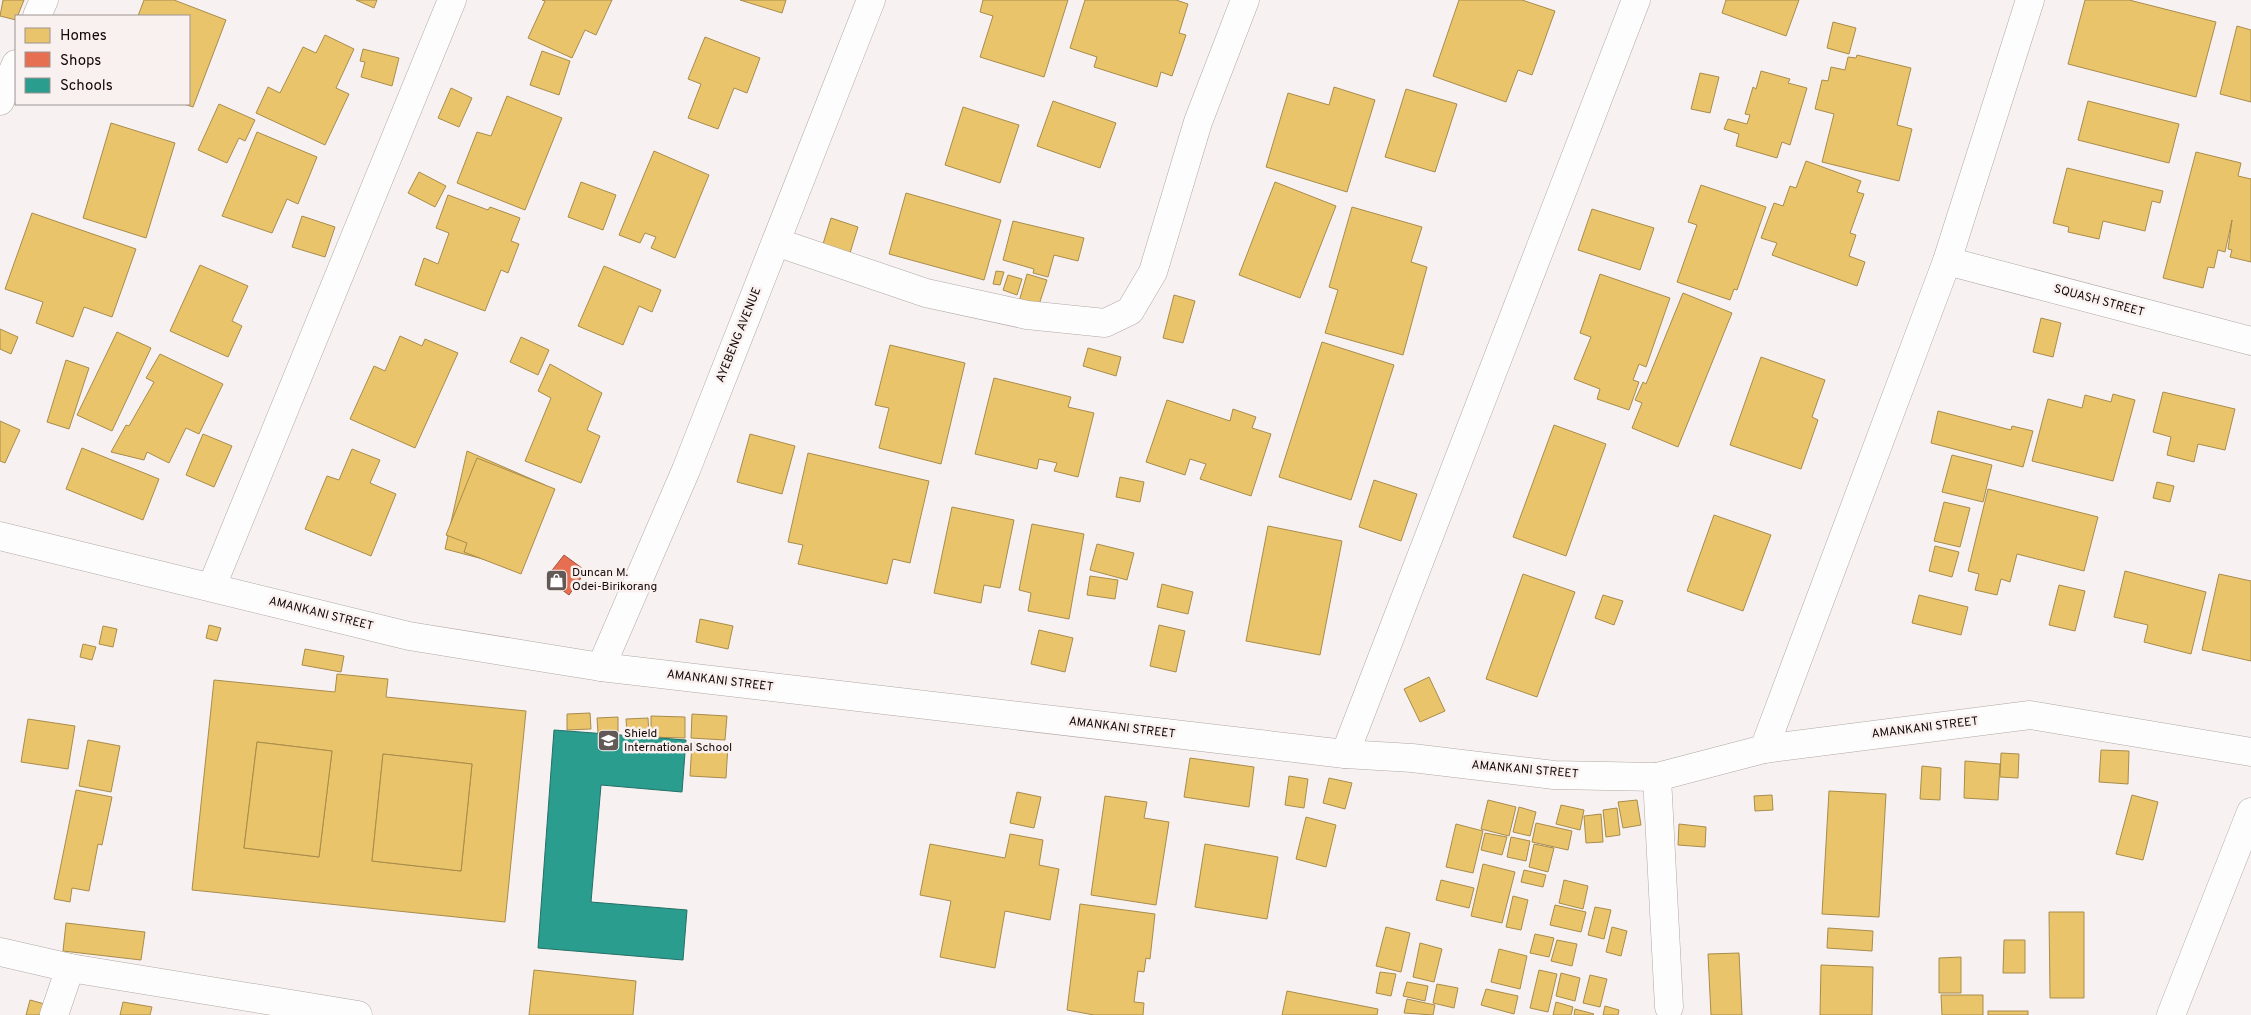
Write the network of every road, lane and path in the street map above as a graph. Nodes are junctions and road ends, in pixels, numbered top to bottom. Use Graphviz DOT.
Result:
graph roads {
  1 [pos="44,0"];
  2 [pos="452,0"];
  3 [pos="871,0"];
  4 [pos="1246,0"];
  5 [pos="1636,0"];
  6 [pos="2030,0"];
  7 [pos="37,15"];
  8 [pos="15,66"];
  9 [pos="0,101"];
  10 [pos="776,242"];
  11 [pos="1947,262"];
  12 [pos="2251,341"];
  13 [pos="0,536"];
  14 [pos="212,586"];
  15 [pos="601,667"];
  16 [pos="1764,749"];
  17 [pos="2251,752"];
  18 [pos="1346,754"];
  19 [pos="1657,777"];
  20 [pos="2251,812"];
  21 [pos="0,952"];
  22 [pos="70,968"];
  23 [pos="1669,1007"];
  24 [pos="54,1015"];
  25 [pos="358,1015"];
  26 [pos="2171,1015"];
  1 -- 7 [label="street"];
  2 -- 14 [label="street"];
  3 -- 10 [label="street, AYEBENG AVENUE"];
  4 -- 10 [label="street"];
  5 -- 18 [label="street"];
  6 -- 11 [label="street"];
  8 -- 9 [label="street"];
  10 -- 15 [label="street, AYEBENG AVENUE"];
  11 -- 12 [label="street, SQUASH STREET"];
  11 -- 16 [label="street"];
  13 -- 14 [label="street, AMANKANI STREET"];
  14 -- 15 [label="street, AMANKANI STREET"];
  15 -- 18 [label="street, AMANKANI STREET"];
  16 -- 17 [label="street, AMANKANI STREET"];
  16 -- 19 [label="street, AMANKANI STREET"];
  18 -- 19 [label="street, AMANKANI STREET"];
  19 -- 23 [label="street"];
  20 -- 26 [label="street"];
  21 -- 22 [label="street"];
  22 -- 24 [label="street"];
  22 -- 25 [label="street"];
}
